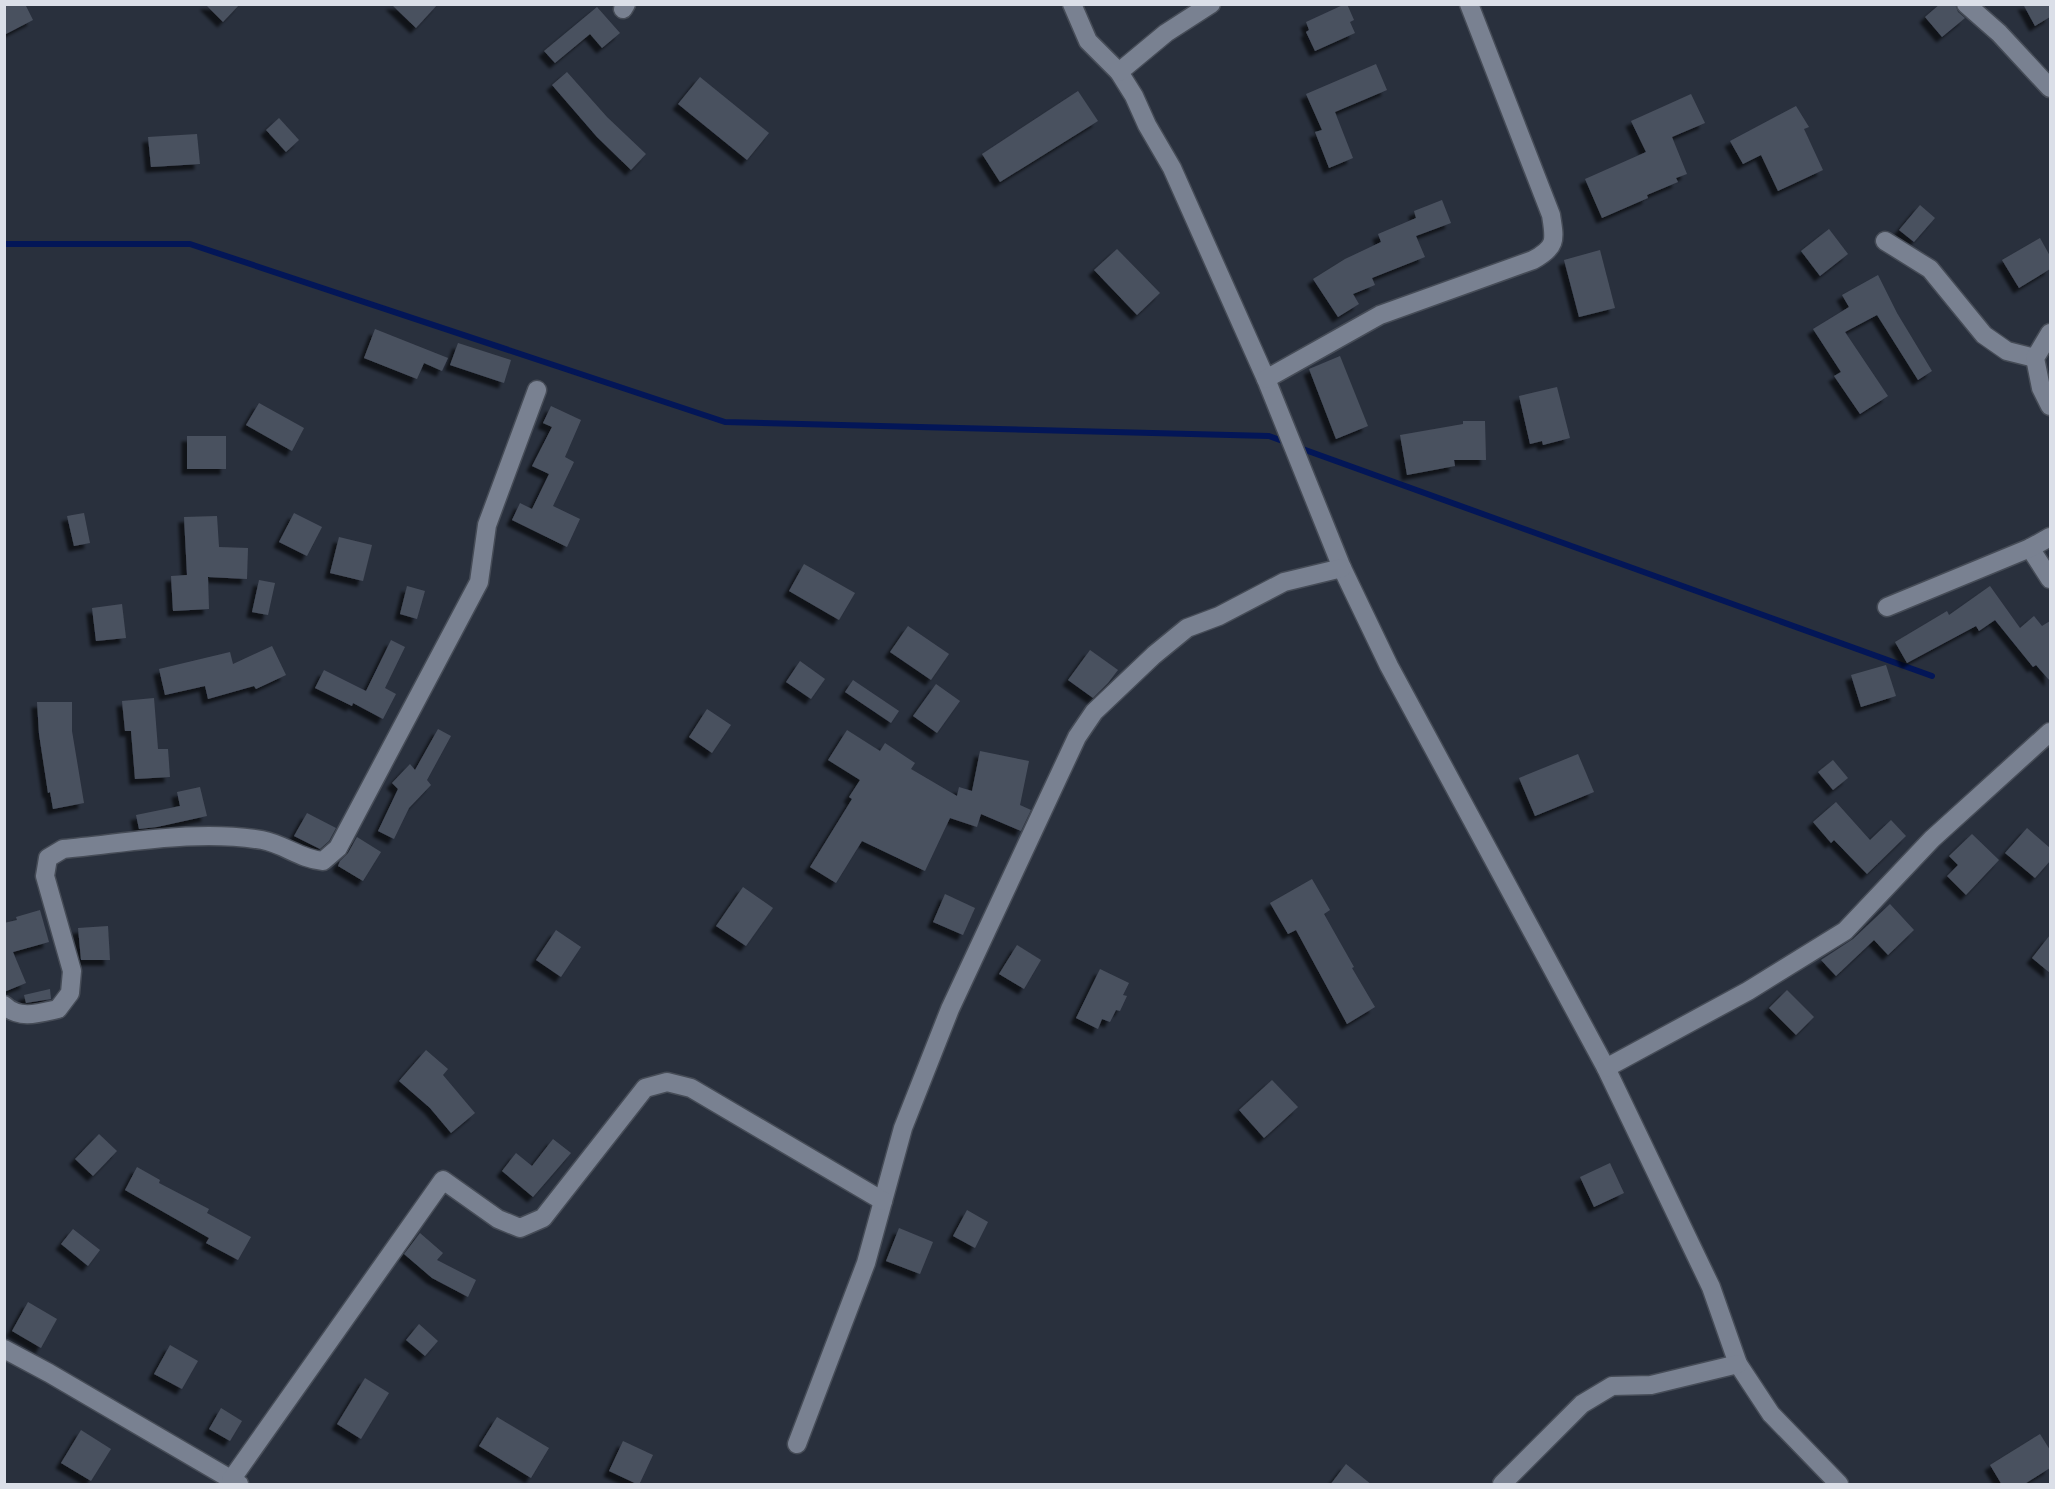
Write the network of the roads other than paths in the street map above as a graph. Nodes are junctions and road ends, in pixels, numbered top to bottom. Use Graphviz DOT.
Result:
graph roads {
  1 [pos="1072,4"];
  2 [pos="1211,4"];
  3 [pos="1469,4"];
  4 [pos="1966,4"];
  5 [pos="1119,72"];
  6 [pos="2050,88"];
  7 [pos="1885,241"];
  8 [pos="2050,333"];
  9 [pos="2035,358"];
  10 [pos="1266,379"];
  11 [pos="537,390"];
  12 [pos="2050,406"];
  13 [pos="2050,537"];
  14 [pos="2030,548"];
  15 [pos="1342,568"];
  16 [pos="2050,579"];
  17 [pos="1887,607"];
  18 [pos="2050,732"];
  19 [pos="1735,991"];
  20 [pos="4,1005"];
  21 [pos="1606,1068"];
  22 [pos="883,1201"];
  23 [pos="4,1349"];
  24 [pos="1738,1364"];
  25 [pos="797,1444"];
  26 [pos="235,1482"];
  27 [pos="1502,1485"];
  28 [pos="1839,1485"];
  1 -- 5 [label="street"];
  2 -- 5 [label="street"];
  3 -- 10 [label="street"];
  4 -- 6 [label="street"];
  5 -- 10 [label="street"];
  7 -- 9 [label="street"];
  8 -- 9 [label="street"];
  9 -- 12 [label="street"];
  10 -- 15 [label="street"];
  11 -- 20 [label="street"];
  13 -- 14 [label="street"];
  14 -- 16 [label="street"];
  14 -- 17 [label="street"];
  15 -- 21 [label="street"];
  15 -- 22 [label="street"];
  18 -- 21 [label="street"];
  19 -- 21 [label="street"];
  21 -- 24 [label="street"];
  22 -- 25 [label="street"];
  22 -- 26 [label="street"];
  23 -- 26 [label="street"];
  24 -- 27 [label="street"];
  24 -- 28 [label="street"];
}
